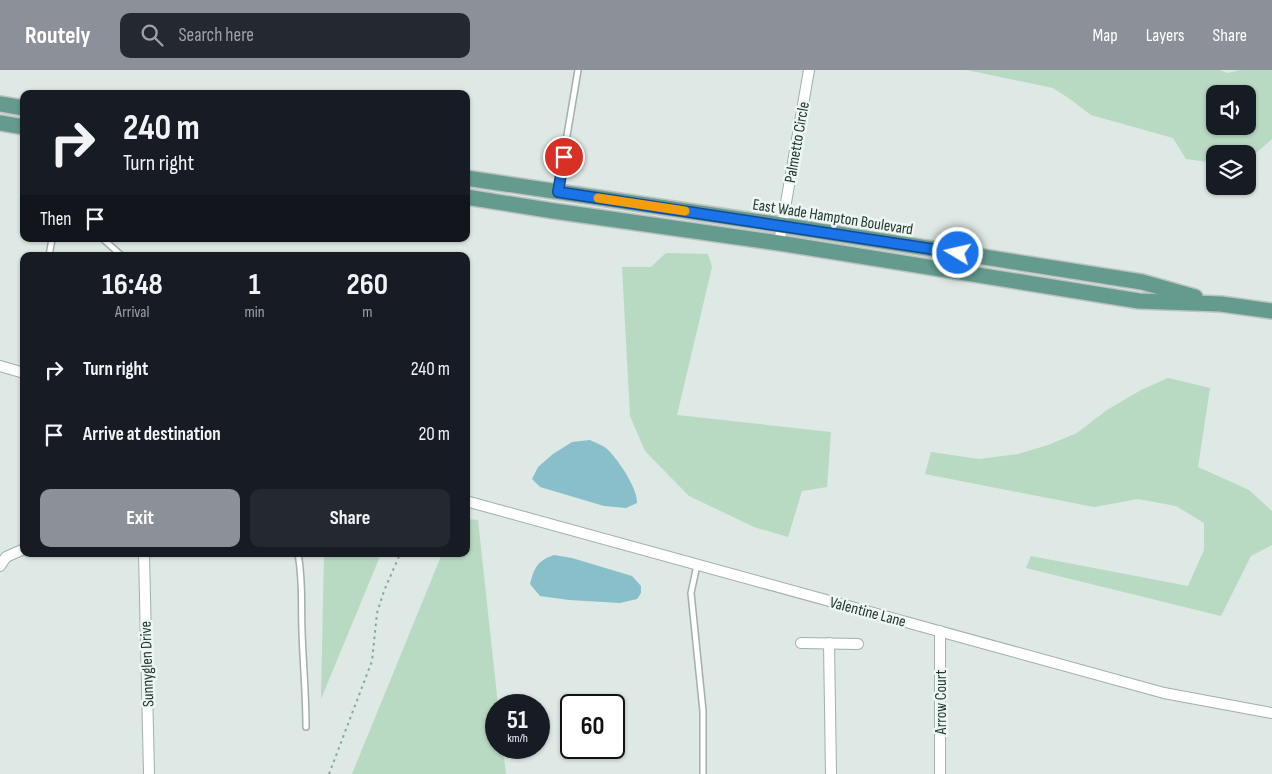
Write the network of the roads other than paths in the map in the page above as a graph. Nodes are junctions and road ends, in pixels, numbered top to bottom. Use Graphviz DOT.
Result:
graph roads {
  1 [pos="578,70"];
  2 [pos="809,70"];
  3 [pos="0,104"];
  4 [pos="20,107"];
  5 [pos="0,123"];
  6 [pos="20,126"];
  7 [pos="470,179"];
  8 [pos="558,192"];
  9 [pos="470,198"];
  10 [pos="782,225"];
  11 [pos="834,234"];
  12 [pos="107,242"];
  13 [pos="779,243"];
  14 [pos="918,247"];
  15 [pos="831,251"];
  16 [pos="118,252"];
  17 [pos="915,265"];
  18 [pos="1056,269"];
  19 [pos="1053,287"];
  20 [pos="1221,304"];
  21 [pos="1272,311"];
  22 [pos="0,366"];
  23 [pos="20,372"];
  24 [pos="470,501"];
  25 [pos="20,551"];
  26 [pos="144,557"];
  27 [pos="298,557"];
  28 [pos="697,565"];
  29 [pos="0,566"];
  30 [pos="940,630"];
  31 [pos="801,643"];
  32 [pos="830,643"];
  33 [pos="858,644"];
  34 [pos="1272,713"];
  35 [pos="306,727"];
  36 [pos="150,774"];
  37 [pos="703,774"];
  38 [pos="830,774"];
  39 [pos="940,774"];
  1 -- 8 [label="lane"];
  2 -- 10 [label="street, Palmetto Circle"];
  3 -- 4 [label="main road"];
  5 -- 6 [label="main road"];
  7 -- 8 [label="main road, East Wade Hampton Boulevard"];
  8 -- 10 [label="main road, East Wade Hampton Boulevard"];
  9 -- 13 [label="main road, East Wade Hampton Boulevard"];
  10 -- 11 [label="main road, East Wade Hampton Boulevard"];
  10 -- 13 [label="street, Palmetto Circle"];
  11 -- 14 [label="main road, East Wade Hampton Boulevard"];
  11 -- 15 [label="main road"];
  12 -- 16 [label="lane"];
  13 -- 15 [label="main road, East Wade Hampton Boulevard"];
  14 -- 17 [label="main road"];
  14 -- 18 [label="main road, East Wade Hampton Boulevard"];
  15 -- 17 [label="main road, East Wade Hampton Boulevard"];
  17 -- 19 [label="main road, East Wade Hampton Boulevard"];
  18 -- 19 [label="main road"];
  18 -- 20 [label="main road, East Wade Hampton Boulevard"];
  19 -- 20 [label="main road, East Wade Hampton Boulevard"];
  20 -- 21 [label="main road, East Wade Hampton Boulevard"];
  22 -- 23 [label="street"];
  24 -- 28 [label="street, Valentine Lane"];
  25 -- 29 [label="street"];
  26 -- 36 [label="street, Sunnyglen Drive"];
  27 -- 35 [label="lane"];
  28 -- 30 [label="street, Valentine Lane"];
  28 -- 37 [label="lane"];
  30 -- 34 [label="street, Valentine Lane"];
  30 -- 39 [label="street, Arrow Court"];
  31 -- 32 [label="street"];
  32 -- 33 [label="street"];
  32 -- 38 [label="street"];
}
